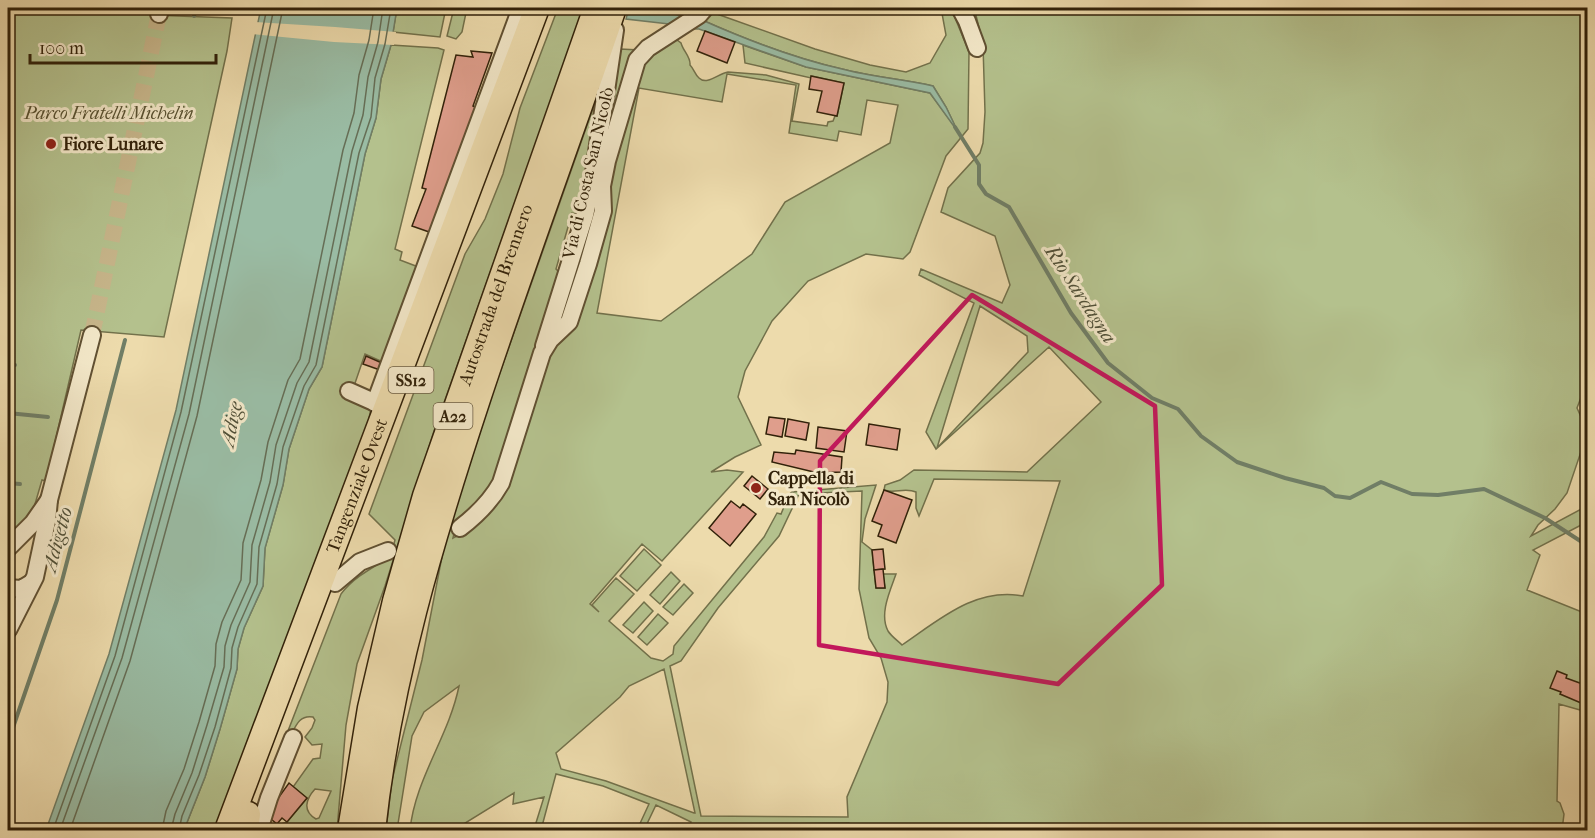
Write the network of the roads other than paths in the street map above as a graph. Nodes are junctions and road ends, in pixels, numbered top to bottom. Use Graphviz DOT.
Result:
graph roads {
  1 [pos="521,8"];
  2 [pos="537,8"];
  3 [pos="551,8"];
  4 [pos="960,8"];
  5 [pos="608,12"];
  6 [pos="693,18"];
  7 [pos="977,48"];
  8 [pos="593,179"];
  9 [pos="92,335"];
  10 [pos="554,337"];
  11 [pos="542,353"];
  12 [pos="349,391"];
  13 [pos="380,405"];
  14 [pos="49,500"];
  15 [pos="460,528"];
  16 [pos="8,549"];
  17 [pos="388,550"];
  18 [pos="34,576"];
  19 [pos="335,583"];
  20 [pos="8,588"];
  21 [pos="8,630"];
  22 [pos="293,738"];
  23 [pos="249,826"];
  24 [pos="227,831"];
  25 [pos="350,831"];
  26 [pos="373,831"];
  1 -- 13 [label="street"];
  2 -- 13 [label="highway, Tangenziale Ovest / SS12"];
  3 -- 19 [label="highway, Tangenziale Ovest / SS12"];
  4 -- 7 [label="street"];
  5 -- 8 [label="street"];
  5 -- 25 [label="highway, Autostrada del Brennero / A22"];
  5 -- 26 [label="highway, Autostrada del Brennero / A22"];
  6 -- 10 [label="street, Via di Costa San Nicolò"];
  8 -- 10 [label="street"];
  8 -- 11 [label="street"];
  9 -- 14 [label="street"];
  10 -- 11 [label="street, Via di Costa San Nicolò"];
  11 -- 15 [label="street, Via di Costa San Nicolò"];
  12 -- 13 [label="street"];
  13 -- 24 [label="highway, Tangenziale Ovest / SS12"];
  14 -- 16 [label="street"];
  14 -- 18 [label="street"];
  16 -- 18 [label="street"];
  17 -- 19 [label="street"];
  18 -- 20 [label="street"];
  18 -- 21 [label="street"];
  19 -- 23 [label="highway, Tangenziale Ovest / SS12"];
  22 -- 23 [label="street"];
}
